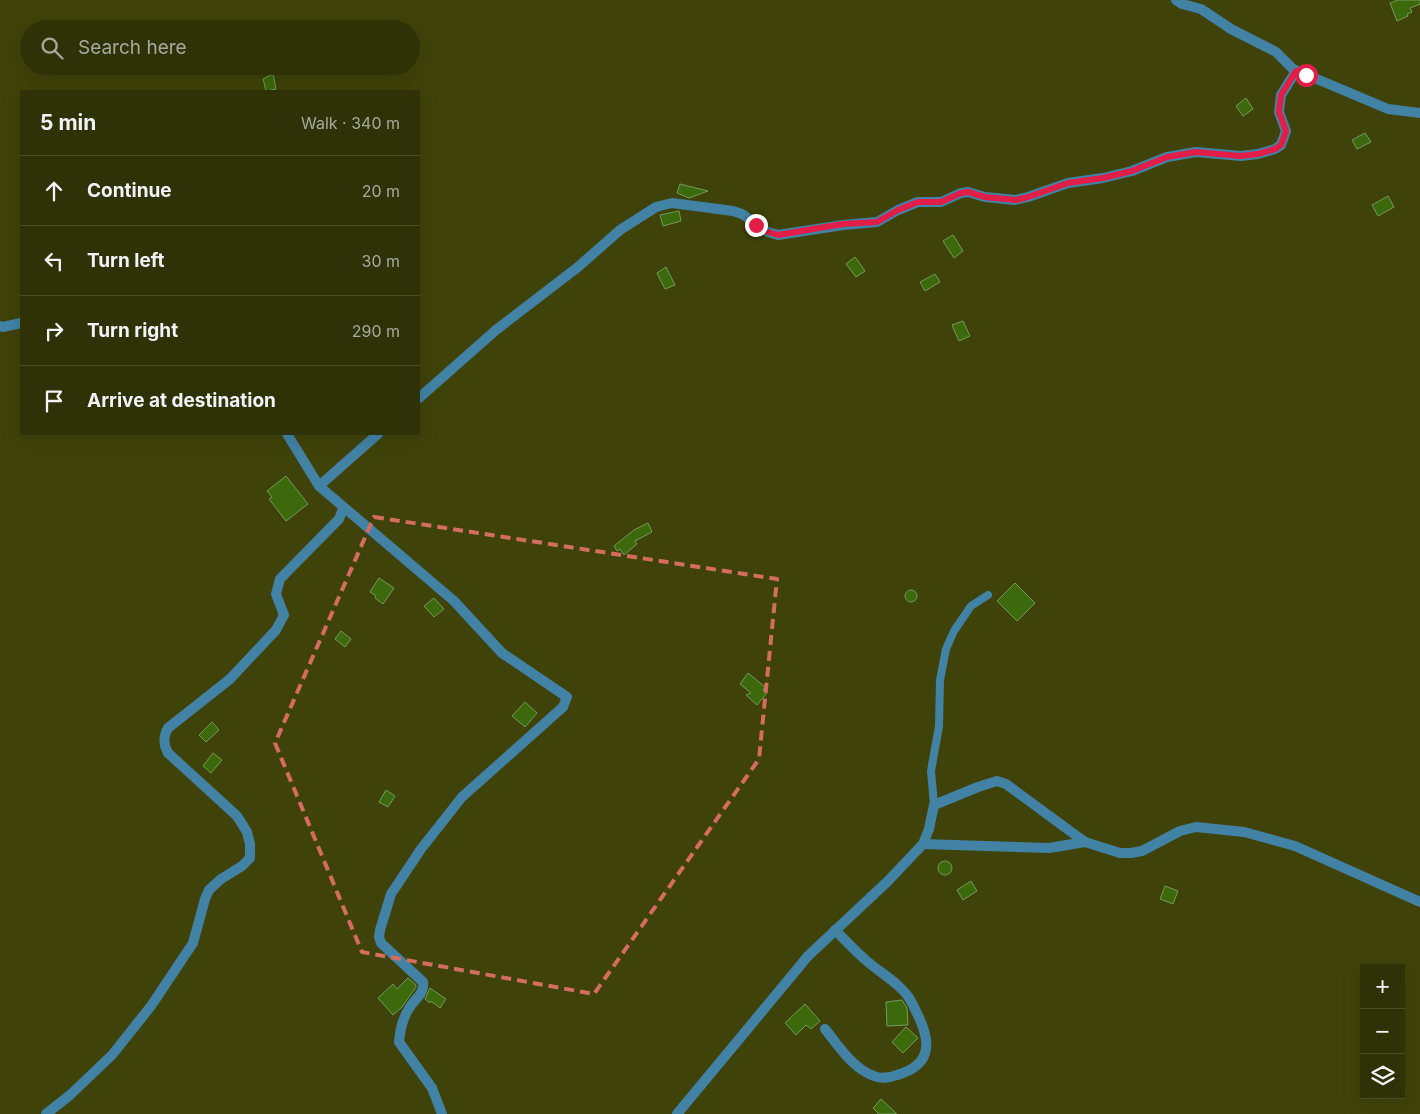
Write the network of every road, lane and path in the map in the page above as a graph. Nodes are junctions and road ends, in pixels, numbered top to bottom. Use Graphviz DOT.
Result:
graph roads {
  1 [pos="1176,0"];
  2 [pos="1296,71"];
  3 [pos="1420,113"];
  4 [pos="20,323"];
  5 [pos="0,326"];
  6 [pos="420,397"];
  7 [pos="288,435"];
  8 [pos="377,435"];
  9 [pos="319,486"];
  10 [pos="343,508"];
  11 [pos="988,595"];
  12 [pos="934,805"];
  13 [pos="1085,842"];
  14 [pos="923,844"];
  15 [pos="1420,902"];
  16 [pos="835,930"];
  17 [pos="825,1029"];
  18 [pos="46,1114"];
  19 [pos="442,1114"];
  20 [pos="676,1114"];
  1 -- 2 [label="street"];
  2 -- 3 [label="street"];
  2 -- 6 [label="street"];
  4 -- 5 [label="street"];
  7 -- 9 [label="street"];
  8 -- 9 [label="street"];
  9 -- 10 [label="street"];
  10 -- 18 [label="street"];
  10 -- 19 [label="street"];
  11 -- 12 [label="lane"];
  12 -- 13 [label="street"];
  12 -- 14 [label="street"];
  13 -- 14 [label="street"];
  13 -- 15 [label="street"];
  14 -- 16 [label="street"];
  16 -- 17 [label="street"];
  16 -- 20 [label="street"];
}
